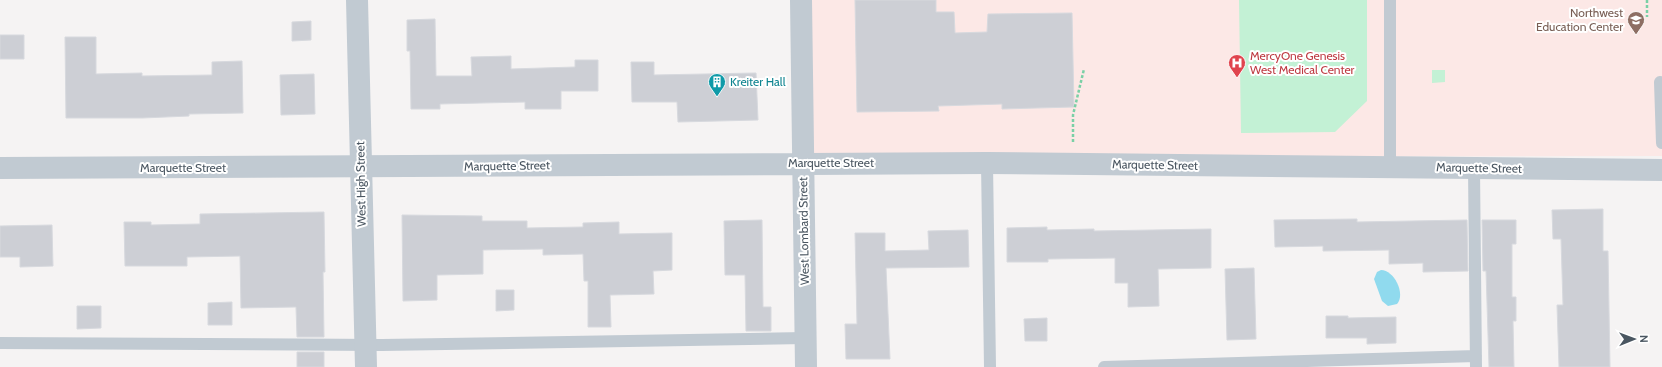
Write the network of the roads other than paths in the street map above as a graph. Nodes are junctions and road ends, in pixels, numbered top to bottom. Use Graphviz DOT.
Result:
graph roads {
  1 [pos="357,0"];
  2 [pos="801,0"];
  3 [pos="1390,0"];
  4 [pos="1660,82"];
  5 [pos="1662,142"];
  6 [pos="804,163"];
  7 [pos="987,163"];
  8 [pos="1390,167"];
  9 [pos="0,168"];
  10 [pos="361,168"];
  11 [pos="1474,168"];
  12 [pos="1662,170"];
  13 [pos="805,338"];
  14 [pos="0,343"];
  15 [pos="365,345"];
  16 [pos="1476,362"];
  17 [pos="366,367"];
  18 [pos="806,367"];
  19 [pos="990,367"];
  20 [pos="1104,367"];
  1 -- 10 [label="street, West High Street"];
  2 -- 6 [label="street, West Lombard Street"];
  3 -- 8 [label="lane"];
  4 -- 5 [label="lane"];
  6 -- 7 [label="street, Marquette Street"];
  6 -- 10 [label="street, Marquette Street"];
  6 -- 13 [label="street, West Lombard Street"];
  7 -- 8 [label="street, Marquette Street"];
  7 -- 19 [label="lane"];
  8 -- 11 [label="street, Marquette Street"];
  9 -- 10 [label="street, Marquette Street"];
  10 -- 15 [label="street, West High Street"];
  11 -- 12 [label="street, Marquette Street"];
  11 -- 16 [label="lane"];
  13 -- 15 [label="lane"];
  13 -- 18 [label="street, West Lombard Street"];
  14 -- 15 [label="lane"];
  15 -- 17 [label="street, West High Street"];
  16 -- 20 [label="lane"];
}
